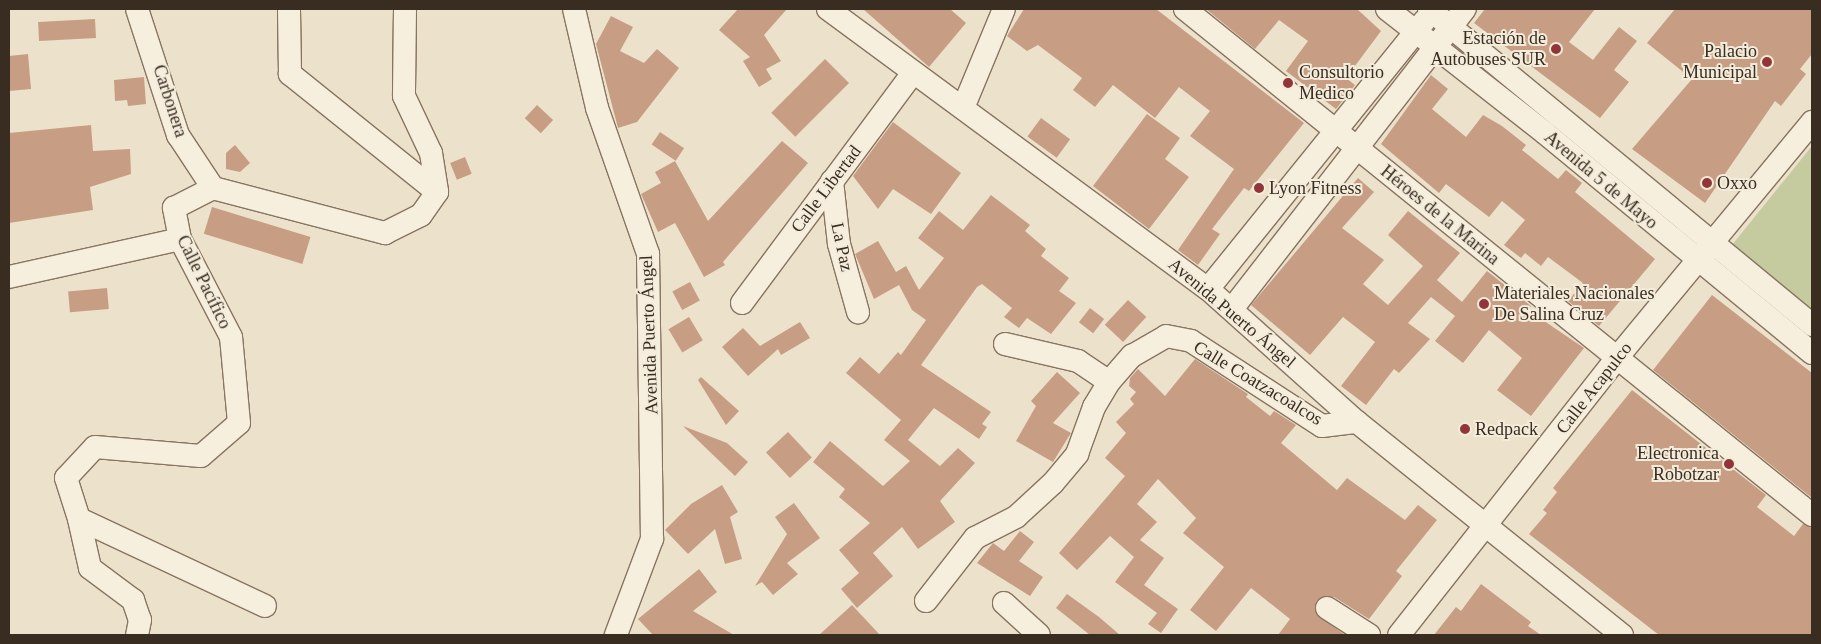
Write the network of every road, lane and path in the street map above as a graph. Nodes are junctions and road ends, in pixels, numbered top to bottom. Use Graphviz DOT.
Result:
graph roads {
  1 [pos="137,9"];
  2 [pos="289,9"];
  3 [pos="405,9"];
  4 [pos="574,9"];
  5 [pos="828,9"];
  6 [pos="1004,9"];
  7 [pos="1185,9"];
  8 [pos="1386,9"];
  9 [pos="1432,10"];
  10 [pos="1458,18"];
  11 [pos="1416,32"];
  12 [pos="1435,47"];
  13 [pos="912,74"];
  14 [pos="963,108"];
  15 [pos="1561,114"];
  16 [pos="1812,122"];
  17 [pos="1337,130"];
  18 [pos="1545,133"];
  19 [pos="1356,146"];
  20 [pos="832,181"];
  21 [pos="214,188"];
  22 [pos="437,192"];
  23 [pos="180,239"];
  24 [pos="1713,243"];
  25 [pos="1698,261"];
  26 [pos="9,277"];
  27 [pos="1208,289"];
  28 [pos="742,304"];
  29 [pos="1232,309"];
  30 [pos="858,312"];
  31 [pos="1812,325"];
  32 [pos="1005,344"];
  33 [pos="1812,353"];
  34 [pos="1616,359"];
  35 [pos="1110,382"];
  36 [pos="1357,422"];
  37 [pos="1812,515"];
  38 [pos="79,519"];
  39 [pos="1484,527"];
  40 [pos="926,601"];
  41 [pos="1004,603"];
  42 [pos="265,606"];
  43 [pos="1327,608"];
  44 [pos="137,635"];
  45 [pos="616,635"];
  46 [pos="1039,635"];
  47 [pos="1369,635"];
  48 [pos="1399,635"];
  49 [pos="1622,635"];
  1 -- 21 [label="street, Carbonera"];
  2 -- 22 [label="street"];
  3 -- 22 [label="street"];
  4 -- 45 [label="street, Avenida Puerto Ángel"];
  5 -- 13 [label="street, Avenida Puerto Ángel"];
  6 -- 14 [label="street"];
  7 -- 17 [label="street, Héroes de la Marina"];
  8 -- 11 [label="street, Avenida 5 de Mayo"];
  9 -- 10 [label="street, Avenida 5 de Mayo"];
  9 -- 11 [label="street"];
  10 -- 12 [label="street"];
  10 -- 15 [label="street, Avenida 5 de Mayo"];
  11 -- 12 [label="street, Avenida 5 de Mayo"];
  11 -- 17 [label="street"];
  12 -- 18 [label="street, Avenida 5 de Mayo"];
  12 -- 19 [label="street"];
  13 -- 14 [label="street, Avenida Puerto Ángel"];
  13 -- 20 [label="street, Calle Libertad"];
  14 -- 27 [label="street, Avenida Puerto Ángel"];
  15 -- 18 [label="street"];
  15 -- 24 [label="street, Avenida 5 de Mayo"];
  16 -- 24 [label="street, Calle Acapulco"];
  17 -- 19 [label="street, Héroes de la Marina"];
  17 -- 27 [label="street"];
  18 -- 25 [label="street, Avenida 5 de Mayo"];
  19 -- 29 [label="street"];
  19 -- 34 [label="street, Héroes de la Marina"];
  20 -- 28 [label="street, Calle Libertad"];
  20 -- 30 [label="street, La Paz"];
  21 -- 22 [label="street"];
  21 -- 23 [label="street, Calle Pacífico"];
  23 -- 26 [label="street"];
  23 -- 38 [label="street, Calle Pacífico"];
  24 -- 25 [label="street, Calle Acapulco"];
  24 -- 31 [label="street, Avenida 5 de Mayo"];
  25 -- 33 [label="street, Avenida 5 de Mayo"];
  25 -- 34 [label="street, Calle Acapulco"];
  27 -- 29 [label="street, Avenida Puerto Ángel"];
  29 -- 36 [label="street, Avenida Puerto Ángel"];
  32 -- 35 [label="street"];
  34 -- 37 [label="street, Héroes de la Marina"];
  34 -- 39 [label="street, Calle Acapulco"];
  35 -- 36 [label="street, Calle Coatzacoalcos"];
  35 -- 40 [label="street, Calle Coatzacoalcos"];
  36 -- 39 [label="street, Avenida Puerto Ángel"];
  38 -- 42 [label="street"];
  38 -- 44 [label="street"];
  39 -- 48 [label="street, Calle Acapulco"];
  39 -- 49 [label="street, Avenida Puerto Ángel"];
  41 -- 46 [label="street"];
  43 -- 47 [label="street"];
}
